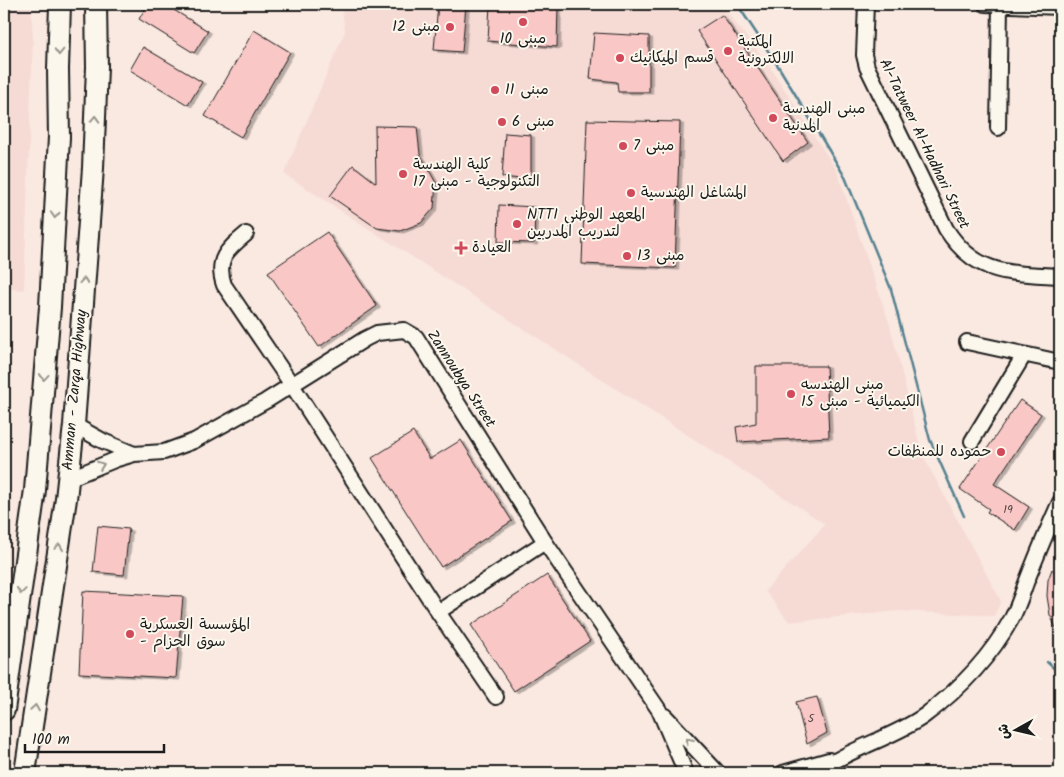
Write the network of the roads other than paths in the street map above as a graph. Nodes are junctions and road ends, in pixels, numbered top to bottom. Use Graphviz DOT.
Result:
graph roads {
  1 [pos="60,4"];
  2 [pos="96,4"];
  3 [pos="866,4"];
  4 [pos="985,4"];
  5 [pos="1000,5"];
  6 [pos="1033,5"];
  7 [pos="1060,7"];
  8 [pos="998,128"];
  9 [pos="246,234"];
  10 [pos="1060,276"];
  11 [pos="967,342"];
  12 [pos="1024,355"];
  13 [pos="1060,362"];
  14 [pos="292,385"];
  15 [pos="74,425"];
  16 [pos="972,441"];
  17 [pos="134,454"];
  18 [pos="68,478"];
  19 [pos="1060,502"];
  20 [pos="545,542"];
  21 [pos="438,612"];
  22 [pos="496,698"];
  23 [pos="4,710"];
  24 [pos="660,710"];
  25 [pos="844,756"];
  26 [pos="25,773"];
  27 [pos="686,773"];
  28 [pos="718,773"];
  29 [pos="782,773"];
  30 [pos="817,773"];
  1 -- 23 [label="highway, Amman - Zarqa Highway, one-way"];
  15 -- 2 [label="highway, Amman - Zarqa Highway, one-way"];
  3 -- 10 [label="street, Al-Tatweer Al-Hadhari Street"];
  4 -- 5 [label="street"];
  5 -- 6 [label="street"];
  5 -- 8 [label="street"];
  6 -- 7 [label="street"];
  9 -- 14 [label="street"];
  11 -- 12 [label="street"];
  12 -- 13 [label="street"];
  12 -- 16 [label="street"];
  14 -- 17 [label="street, Zannoubya Street"];
  14 -- 20 [label="street, Zannoubya Street"];
  14 -- 21 [label="street"];
  15 -- 17 [label="street"];
  15 -- 18 [label="highway, Amman - Zarqa Highway"];
  18 -- 17 [label="street, Zannoubya Street, one-way"];
  26 -- 18 [label="highway, Amman - Zarqa Highway, one-way"];
  19 -- 25 [label="street"];
  20 -- 21 [label="street"];
  20 -- 24 [label="street, Zannoubya Street"];
  21 -- 22 [label="street"];
  24 -- 27 [label="street, Zannoubya Street"];
  28 -- 24 [label="street, Zannoubya Street, one-way"];
  25 -- 29 [label="street"];
  25 -- 30 [label="street"];
}
